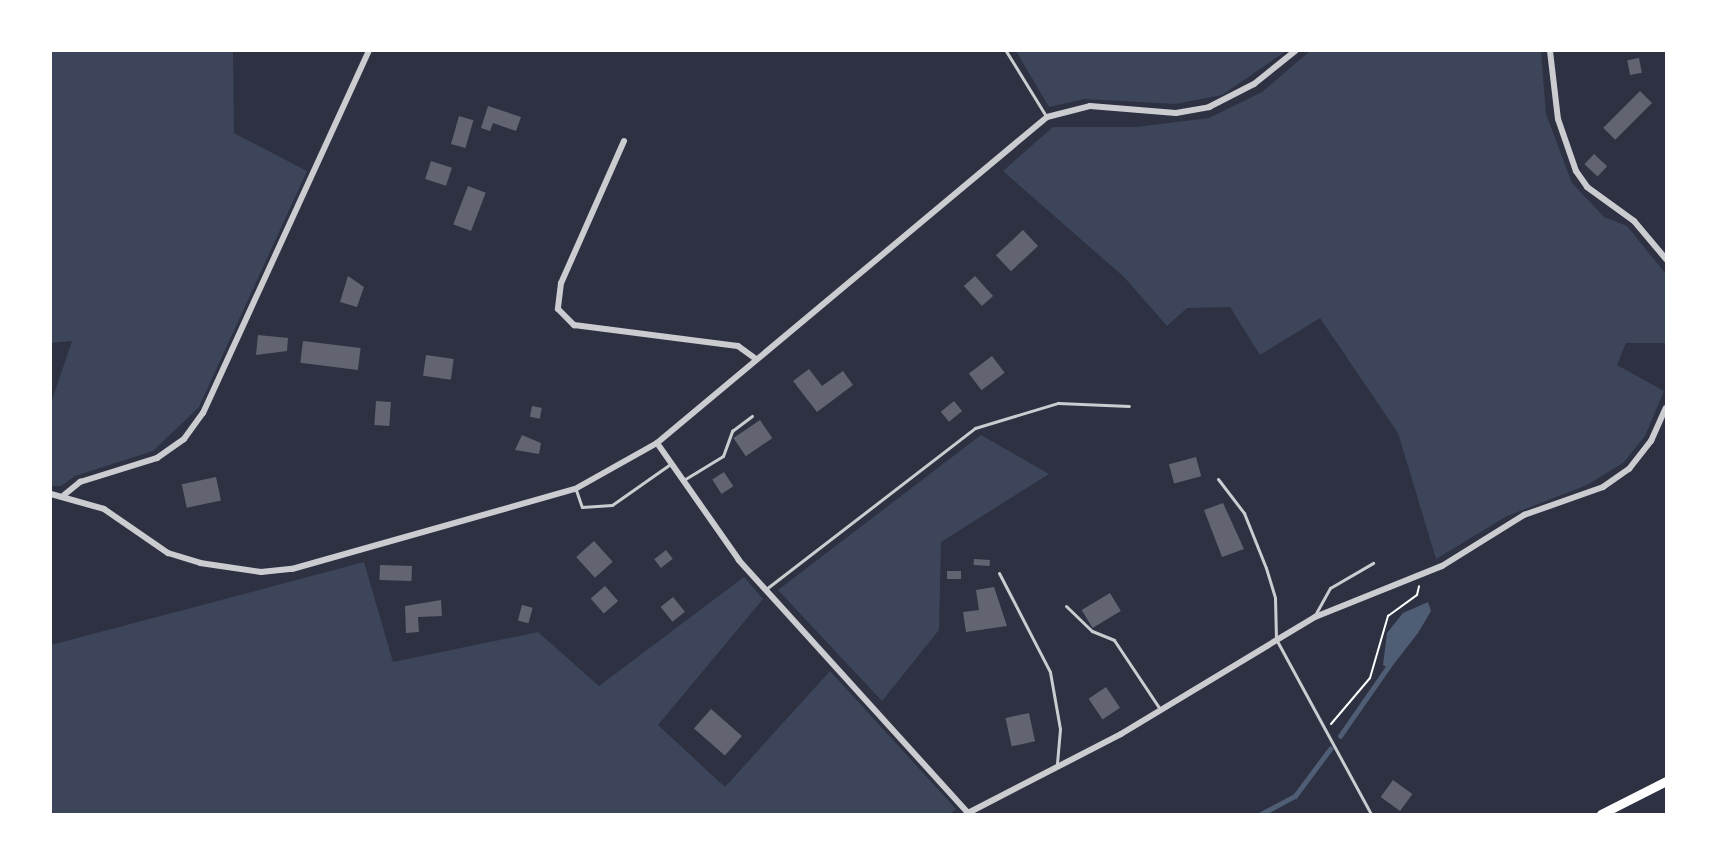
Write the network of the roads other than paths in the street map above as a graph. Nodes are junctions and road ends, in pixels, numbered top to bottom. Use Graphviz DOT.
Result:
graph roads {
  1 [pos="369,51"];
  2 [pos="1006,51"];
  3 [pos="1295,51"];
  4 [pos="1550,51"];
  5 [pos="1047,117"];
  6 [pos="624,141"];
  7 [pos="1666,259"];
  8 [pos="756,360"];
  9 [pos="1129,406"];
  10 [pos="1666,408"];
  11 [pos="752,416"];
  12 [pos="657,443"];
  13 [pos="669,465"];
  14 [pos="1218,479"];
  15 [pos="681,482"];
  16 [pos="575,489"];
  17 [pos="51,494"];
  18 [pos="64,495"];
  19 [pos="1373,563"];
  20 [pos="999,573"];
  21 [pos="766,589"];
  22 [pos="1066,606"];
  23 [pos="1314,617"];
  24 [pos="1276,639"];
  25 [pos="1161,710"];
  26 [pos="1057,769"];
  27 [pos="1666,781"];
  28 [pos="968,814"];
  29 [pos="1371,814"];
  30 [pos="1601,814"];
  1 -- 18 [label="street"];
  2 -- 5 [label="lane"];
  3 -- 5 [label="street"];
  4 -- 7 [label="street"];
  5 -- 8 [label="street"];
  6 -- 8 [label="street"];
  8 -- 12 [label="street"];
  9 -- 21 [label="lane"];
  10 -- 23 [label="street"];
  11 -- 15 [label="lane"];
  12 -- 13 [label="street"];
  12 -- 16 [label="street"];
  13 -- 15 [label="street"];
  13 -- 16 [label="lane"];
  14 -- 24 [label="lane"];
  15 -- 21 [label="street"];
  16 -- 18 [label="street"];
  17 -- 18 [label="street"];
  19 -- 23 [label="lane"];
  20 -- 26 [label="lane"];
  21 -- 28 [label="street"];
  22 -- 25 [label="lane"];
  23 -- 24 [label="street"];
  24 -- 25 [label="street"];
  24 -- 29 [label="lane"];
  25 -- 26 [label="street"];
  26 -- 28 [label="street"];
  27 -- 30 [label="main road"];
}
